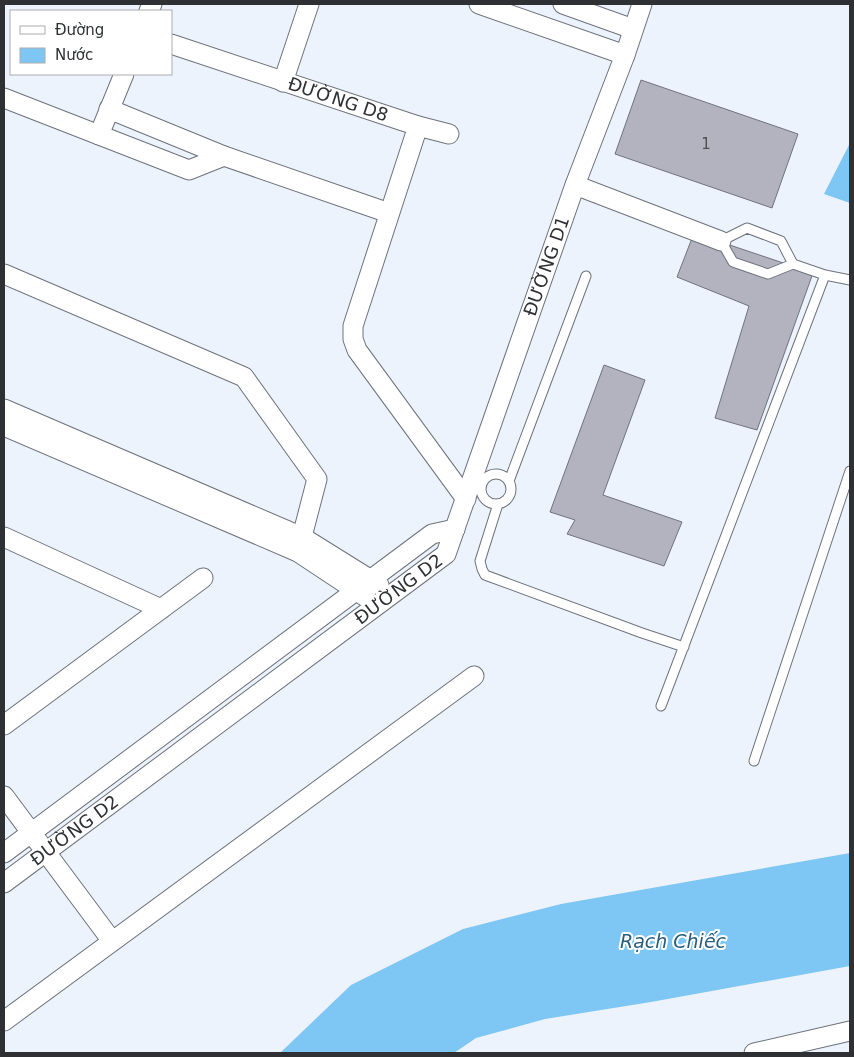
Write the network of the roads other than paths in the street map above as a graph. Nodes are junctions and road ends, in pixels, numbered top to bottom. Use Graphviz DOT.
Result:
graph roads {
  1 [pos="309,4"];
  2 [pos="479,4"];
  3 [pos="564,4"];
  4 [pos="642,4"];
  5 [pos="633,28"];
  6 [pos="172,44"];
  7 [pos="625,55"];
  8 [pos="124,75"];
  9 [pos="282,82"];
  10 [pos="4,98"];
  11 [pos="109,109"];
  12 [pos="418,126"];
  13 [pos="449,134"];
  14 [pos="99,135"];
  15 [pos="224,156"];
  16 [pos="575,185"];
  17 [pos="389,213"];
  18 [pos="721,241"];
  19 [pos="793,264"];
  20 [pos="4,274"];
  21 [pos="825,275"];
  22 [pos="586,276"];
  23 [pos="850,280"];
  24 [pos="4,409"];
  25 [pos="4,426"];
  26 [pos="850,471"];
  27 [pos="509,481"];
  28 [pos="473,488"];
  29 [pos="498,504"];
  30 [pos="455,529"];
  31 [pos="4,537"];
  32 [pos="300,545"];
  33 [pos="203,578"];
  34 [pos="363,585"];
  35 [pos="385,599"];
  36 [pos="161,609"];
  37 [pos="684,647"];
  38 [pos="474,676"];
  39 [pos="661,706"];
  40 [pos="4,725"];
  41 [pos="754,761"];
  42 [pos="4,796"];
  43 [pos="32,833"];
  44 [pos="45,851"];
  45 [pos="4,853"];
  46 [pos="4,883"];
  47 [pos="112,941"];
  48 [pos="4,1021"];
  49 [pos="850,1031"];
  50 [pos="754,1053"];
  1 -- 9 [label="street"];
  2 -- 7 [label="street"];
  3 -- 5 [label="street"];
  4 -- 5 [label="street, ĐƯỜNG D1"];
  5 -- 7 [label="street, ĐƯỜNG D1"];
  6 -- 9 [label="street, ĐƯỜNG D8"];
  7 -- 16 [label="street, ĐƯỜNG D1"];
  8 -- 11 [label="street"];
  9 -- 12 [label="street, ĐƯỜNG D8"];
  10 -- 14 [label="street"];
  11 -- 14 [label="street"];
  11 -- 15 [label="street"];
  12 -- 13 [label="street, ĐƯỜNG D8"];
  12 -- 17 [label="street"];
  14 -- 15 [label="street"];
  15 -- 17 [label="street"];
  16 -- 18 [label="street"];
  16 -- 28 [label="street, ĐƯỜNG D1"];
  17 -- 28 [label="street"];
  18 -- 19 [label="lane"];
  18 -- 19 [label="lane"];
  19 -- 21 [label="lane"];
  20 -- 32 [label="street"];
  21 -- 23 [label="lane"];
  21 -- 37 [label="lane"];
  22 -- 27 [label="lane"];
  24 -- 32 [label="street"];
  25 -- 32 [label="street"];
  26 -- 41 [label="lane"];
  27 -- 28 [label="lane"];
  27 -- 29 [label="lane"];
  28 -- 29 [label="lane"];
  28 -- 30 [label="street, ĐƯỜNG D1"];
  29 -- 37 [label="lane"];
  30 -- 34 [label="street, ĐƯỜNG D2"];
  30 -- 35 [label="street, ĐƯỜNG D2"];
  31 -- 36 [label="street"];
  32 -- 34 [label="street"];
  33 -- 36 [label="street"];
  34 -- 35 [label="street"];
  34 -- 43 [label="street, ĐƯỜNG D2"];
  35 -- 44 [label="street, ĐƯỜNG D2"];
  36 -- 40 [label="street"];
  37 -- 39 [label="lane"];
  38 -- 47 [label="street"];
  42 -- 43 [label="street"];
  43 -- 44 [label="street"];
  43 -- 45 [label="street, ĐƯỜNG D2"];
  44 -- 46 [label="street, ĐƯỜNG D2"];
  44 -- 47 [label="street"];
  47 -- 48 [label="street"];
  49 -- 50 [label="street"];
}
